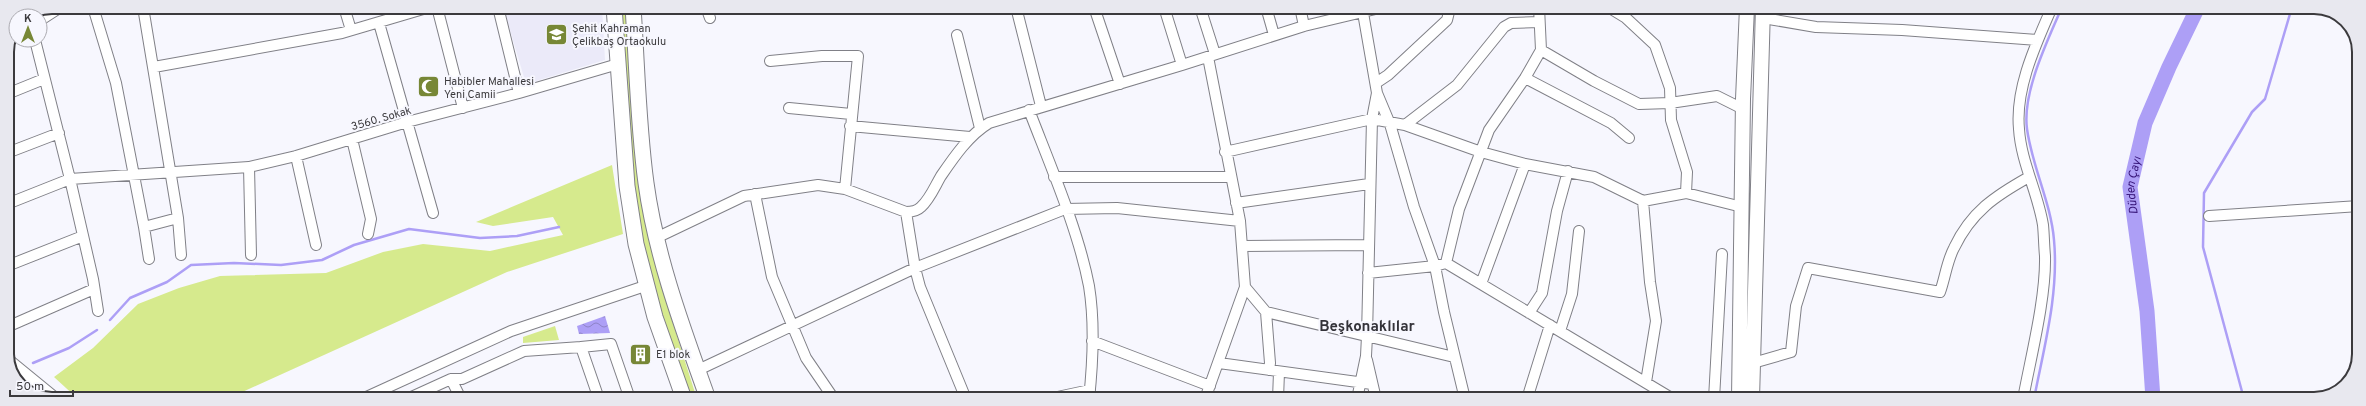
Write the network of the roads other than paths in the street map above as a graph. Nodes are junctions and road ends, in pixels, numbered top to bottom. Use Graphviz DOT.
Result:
graph roads {
  1 [pos="95,14"];
  2 [pos="144,14"];
  3 [pos="346,14"];
  4 [pos="408,14"];
  5 [pos="439,14"];
  6 [pos="500,14"];
  7 [pos="614,14"];
  8 [pos="633,14"];
  9 [pos="709,14"];
  10 [pos="1018,14"];
  11 [pos="1096,14"];
  12 [pos="1166,14"];
  13 [pos="1202,14"];
  14 [pos="1268,14"];
  15 [pos="1301,14"];
  16 [pos="1345,14"];
  17 [pos="1363,14"];
  18 [pos="1449,14"];
  19 [pos="1539,14"];
  20 [pos="1619,14"];
  21 [pos="1748,14"];
  22 [pos="1763,14"];
  23 [pos="1767,14"];
  24 [pos="2049,14"];
  25 [pos="710,18"];
  26 [pos="1539,22"];
  27 [pos="379,23"];
  28 [pos="1304,26"];
  29 [pos="351,30"];
  30 [pos="957,35"];
  31 [pos="1274,35"];
  32 [pos="2038,40"];
  33 [pos="37,48"];
  34 [pos="1541,50"];
  35 [pos="1211,56"];
  36 [pos="770,61"];
  37 [pos="618,64"];
  38 [pos="1182,65"];
  39 [pos="154,67"];
  40 [pos="1525,78"];
  41 [pos="44,79"];
  42 [pos="1120,84"];
  43 [pos="1377,88"];
  44 [pos="14,91"];
  45 [pos="519,93"];
  46 [pos="1670,103"];
  47 [pos="1041,106"];
  48 [pos="463,108"];
  49 [pos="789,108"];
  50 [pos="1743,109"];
  51 [pos="1029,110"];
  52 [pos="851,114"];
  53 [pos="1372,119"];
  54 [pos="407,122"];
  55 [pos="1390,124"];
  56 [pos="1405,125"];
  57 [pos="850,126"];
  58 [pos="980,128"];
  59 [pos="59,133"];
  60 [pos="970,137"];
  61 [pos="1629,138"];
  62 [pos="352,139"];
  63 [pos="14,150"];
  64 [pos="1225,152"];
  65 [pos="1481,152"];
  66 [pos="296,156"];
  67 [pos="1525,164"];
  68 [pos="249,167"];
  69 [pos="1568,171"];
  70 [pos="170,172"];
  71 [pos="133,174"];
  72 [pos="1054,177"];
  73 [pos="1230,178"];
  74 [pos="2029,178"];
  75 [pos="70,179"];
  76 [pos="1369,184"];
  77 [pos="845,189"];
  78 [pos="1686,193"];
  79 [pos="755,194"];
  80 [pos="14,201"];
  81 [pos="1643,201"];
  82 [pos="1236,203"];
  83 [pos="2352,206"];
  84 [pos="1742,207"];
  85 [pos="1065,209"];
  86 [pos="906,212"];
  87 [pos="432,213"];
  88 [pos="2209,216"];
  89 [pos="178,218"];
  90 [pos="1240,221"];
  91 [pos="144,227"];
  92 [pos="1579,231"];
  93 [pos="368,234"];
  94 [pos="83,236"];
  95 [pos="656,238"];
  96 [pos="316,245"];
  97 [pos="1368,245"];
  98 [pos="1244,246"];
  99 [pos="181,254"];
  100 [pos="251,254"];
  101 [pos="1722,254"];
  102 [pos="149,259"];
  103 [pos="14,263"];
  104 [pos="1446,263"];
  105 [pos="1436,266"];
  106 [pos="915,268"];
  107 [pos="1368,273"];
  108 [pos="1481,284"];
  109 [pos="645,286"];
  110 [pos="1245,287"];
  111 [pos="94,289"];
  112 [pos="98,311"];
  113 [pos="1266,312"];
  114 [pos="1529,313"];
  115 [pos="14,323"];
  116 [pos="1550,325"];
  117 [pos="792,327"];
  118 [pos="1560,331"];
  119 [pos="1367,336"];
  120 [pos="1092,341"];
  121 [pos="581,347"];
  122 [pos="1366,356"];
  123 [pos="1454,357"];
  124 [pos="1219,363"];
  125 [pos="1752,363"];
  126 [pos="17,370"];
  127 [pos="698,370"];
  128 [pos="1274,371"];
  129 [pos="451,379"];
  130 [pos="1646,382"];
  131 [pos="1360,383"];
  132 [pos="1372,384"];
  133 [pos="1210,386"];
  134 [pos="43,391"];
  135 [pos="377,392"];
  136 [pos="422,392"];
  137 [pos="458,392"];
  138 [pos="597,392"];
  139 [pos="628,392"];
  140 [pos="682,392"];
  141 [pos="706,392"];
  142 [pos="829,392"];
  143 [pos="963,392"];
  144 [pos="1090,392"];
  145 [pos="1208,392"];
  146 [pos="1277,392"];
  147 [pos="1358,392"];
  148 [pos="1374,392"];
  149 [pos="1463,392"];
  150 [pos="1529,392"];
  151 [pos="1662,392"];
  152 [pos="1714,392"];
  153 [pos="1740,392"];
  154 [pos="1752,392"];
  155 [pos="2024,392"];
  1 -- 71 [label="street"];
  2 -- 39 [label="street"];
  3 -- 29 [label="street"];
  4 -- 27 [label="street"];
  5 -- 48 [label="street"];
  6 -- 45 [label="street"];
  7 -- 37 [label="main road"];
  8 -- 95 [label="main road"];
  9 -- 25 [label="street"];
  10 -- 47 [label="street"];
  11 -- 42 [label="street"];
  12 -- 38 [label="street"];
  13 -- 35 [label="street"];
  14 -- 31 [label="street"];
  15 -- 28 [label="street"];
  16 -- 28 [label="street"];
  17 -- 43 [label="street"];
  18 -- 43 [label="street"];
  19 -- 26 [label="street"];
  20 -- 46 [label="street"];
  21 -- 50 [label="main road"];
  22 -- 125 [label="main road"];
  23 -- 32 [label="street"];
  24 -- 32 [label="street"];
  26 -- 34 [label="street"];
  26 -- 56 [label="street"];
  27 -- 29 [label="street"];
  27 -- 54 [label="street"];
  28 -- 31 [label="street"];
  29 -- 39 [label="street"];
  30 -- 58 [label="street"];
  31 -- 35 [label="street"];
  32 -- 74 [label="street"];
  33 -- 41 [label="street"];
  34 -- 40 [label="street"];
  34 -- 46 [label="street"];
  35 -- 38 [label="street"];
  35 -- 64 [label="street"];
  36 -- 52 [label="street"];
  37 -- 45 [label="street, 3560. Sokak"];
  37 -- 109 [label="main road"];
  38 -- 42 [label="street"];
  39 -- 70 [label="street"];
  40 -- 61 [label="street"];
  40 -- 65 [label="street"];
  41 -- 44 [label="street"];
  41 -- 59 [label="street"];
  42 -- 47 [label="street"];
  43 -- 53 [label="street"];
  43 -- 55 [label="street"];
  45 -- 48 [label="street, 3560. Sokak"];
  46 -- 50 [label="street"];
  46 -- 78 [label="street"];
  47 -- 51 [label="street"];
  48 -- 54 [label="street, 3560. Sokak"];
  49 -- 52 [label="street"];
  50 -- 84 [label="main road"];
  51 -- 58 [label="street"];
  51 -- 72 [label="street"];
  52 -- 57 [label="street"];
  53 -- 55 [label="street"];
  53 -- 64 [label="street"];
  53 -- 76 [label="street"];
  54 -- 62 [label="street, 3560. Sokak"];
  54 -- 87 [label="street"];
  55 -- 56 [label="street"];
  55 -- 105 [label="street"];
  56 -- 65 [label="street"];
  57 -- 60 [label="street"];
  57 -- 77 [label="street"];
  58 -- 60 [label="street"];
  59 -- 63 [label="street"];
  59 -- 75 [label="street"];
  60 -- 86 [label="street"];
  62 -- 66 [label="street, 3560. Sokak"];
  62 -- 93 [label="street"];
  64 -- 73 [label="street"];
  65 -- 67 [label="street"];
  65 -- 104 [label="street"];
  66 -- 68 [label="street, 3560. Sokak"];
  66 -- 96 [label="street"];
  67 -- 69 [label="street"];
  67 -- 108 [label="street"];
  68 -- 70 [label="street, 3560. Sokak"];
  68 -- 100 [label="street"];
  69 -- 81 [label="street"];
  69 -- 114 [label="street"];
  70 -- 71 [label="street, 3560. Sokak"];
  70 -- 89 [label="street"];
  71 -- 75 [label="street, 3560. Sokak"];
  71 -- 91 [label="street"];
  72 -- 73 [label="street"];
  72 -- 85 [label="street"];
  73 -- 82 [label="street"];
  74 -- 125 [label="street"];
  74 -- 155 [label="street"];
  75 -- 80 [label="street, 3560. Sokak"];
  75 -- 94 [label="street"];
  76 -- 82 [label="street"];
  76 -- 97 [label="street"];
  77 -- 79 [label="street"];
  77 -- 86 [label="street"];
  78 -- 81 [label="street"];
  78 -- 84 [label="street"];
  79 -- 95 [label="street"];
  79 -- 117 [label="street"];
  81 -- 130 [label="street"];
  82 -- 90 [label="street"];
  83 -- 88 [label="street"];
  84 -- 153 [label="main road"];
  85 -- 90 [label="street"];
  85 -- 106 [label="street"];
  85 -- 120 [label="street"];
  86 -- 106 [label="street"];
  89 -- 91 [label="street"];
  89 -- 99 [label="street"];
  90 -- 98 [label="street"];
  91 -- 102 [label="street"];
  92 -- 118 [label="street"];
  94 -- 103 [label="street"];
  94 -- 111 [label="street"];
  95 -- 127 [label="main road"];
  97 -- 98 [label="street"];
  97 -- 107 [label="street"];
  98 -- 110 [label="street"];
  101 -- 152 [label="street"];
  104 -- 105 [label="street"];
  104 -- 108 [label="street"];
  105 -- 107 [label="street"];
  105 -- 123 [label="street"];
  106 -- 117 [label="street"];
  106 -- 143 [label="street"];
  107 -- 119 [label="street"];
  108 -- 114 [label="street"];
  109 -- 135 [label="street"];
  109 -- 140 [label="main road"];
  110 -- 113 [label="street"];
  110 -- 124 [label="street"];
  111 -- 112 [label="street"];
  111 -- 115 [label="street"];
  113 -- 119 [label="street"];
  113 -- 128 [label="street"];
  114 -- 116 [label="street"];
  116 -- 118 [label="street"];
  116 -- 150 [label="street"];
  117 -- 127 [label="street"];
  117 -- 142 [label="street"];
  118 -- 130 [label="street"];
  119 -- 122 [label="street"];
  119 -- 123 [label="street"];
  120 -- 133 [label="street"];
  120 -- 144 [label="street"];
  121 -- 129 [label="street"];
  121 -- 138 [label="street"];
  121 -- 139 [label="street"];
  122 -- 131 [label="street"];
  122 -- 132 [label="street"];
  123 -- 149 [label="street"];
  124 -- 128 [label="street"];
  124 -- 133 [label="street"];
  125 -- 154 [label="main road"];
  126 -- 134 [label="main road"];
  127 -- 141 [label="main road"];
  128 -- 131 [label="street"];
  128 -- 146 [label="street"];
  129 -- 136 [label="street"];
  129 -- 137 [label="street"];
  130 -- 151 [label="street"];
  131 -- 132 [label="street"];
  131 -- 147 [label="street"];
  132 -- 148 [label="street"];
  133 -- 145 [label="street"];
}
